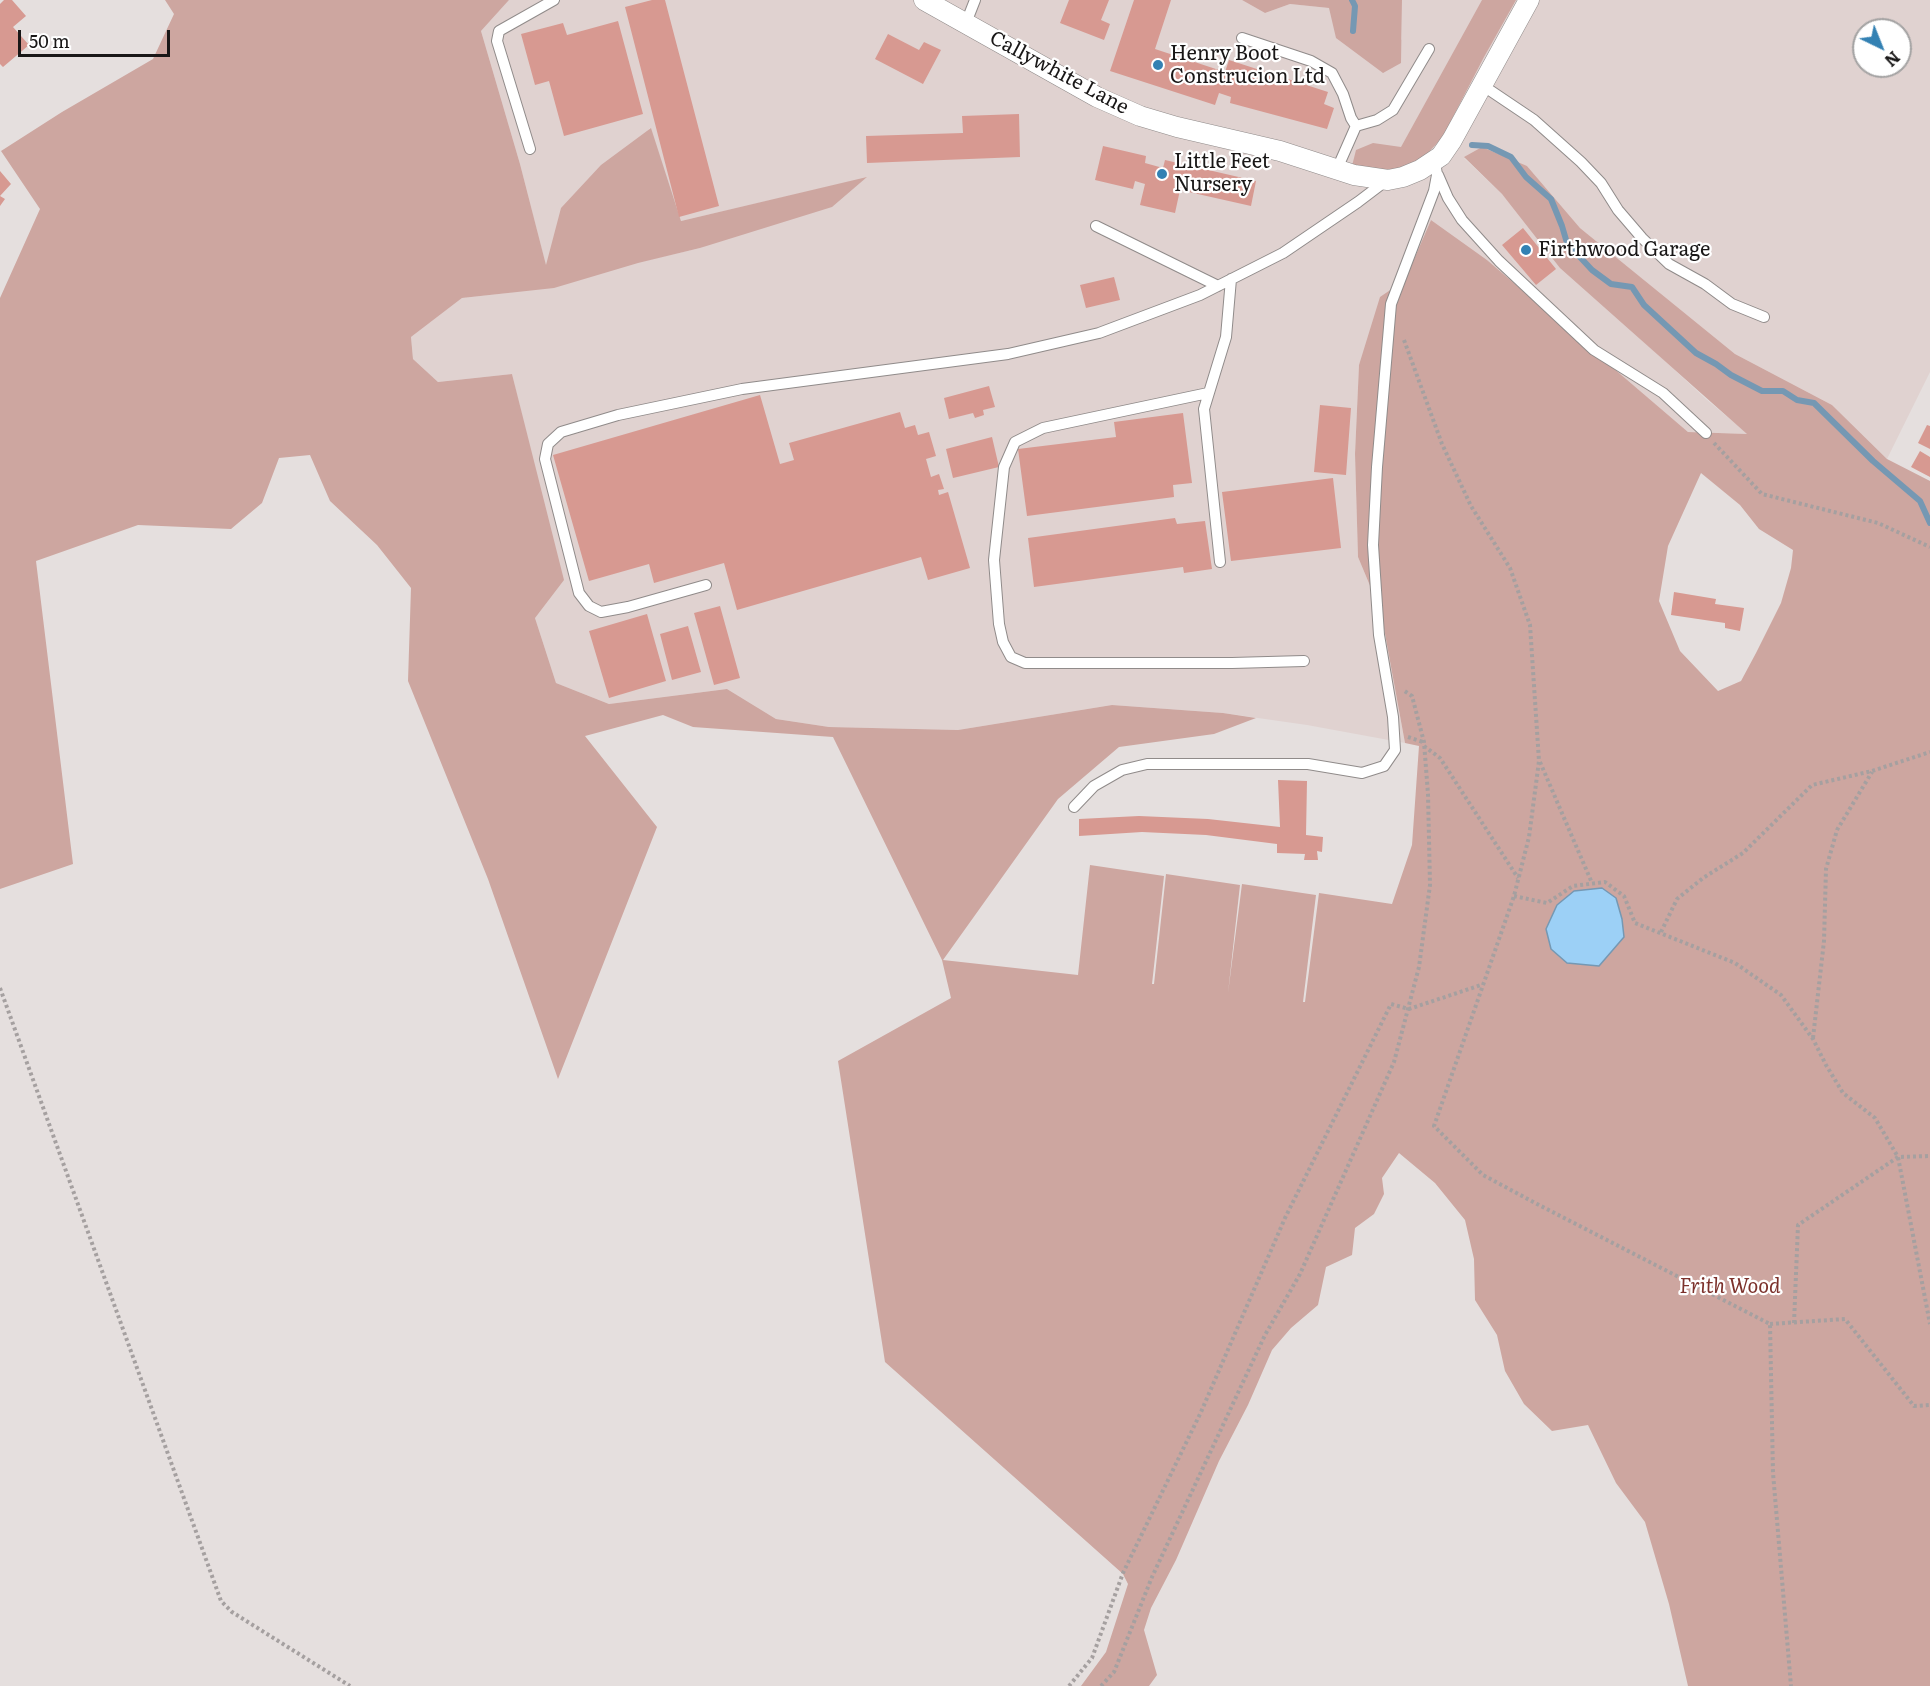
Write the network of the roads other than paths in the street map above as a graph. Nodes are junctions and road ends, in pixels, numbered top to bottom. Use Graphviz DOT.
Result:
graph roads {
  1 [pos="554,0"];
  2 [pos="924,0"];
  3 [pos="975,0"];
  4 [pos="1529,0"];
  5 [pos="966,23"];
  6 [pos="1242,38"];
  7 [pos="1429,49"];
  8 [pos="1482,85"];
  9 [pos="1356,126"];
  10 [pos="530,149"];
  11 [pos="1436,168"];
  12 [pos="1336,169"];
  13 [pos="1388,180"];
  14 [pos="1096,226"];
  15 [pos="1230,279"];
  16 [pos="1218,286"];
  17 [pos="1764,316"];
  18 [pos="1208,393"];
  19 [pos="1706,433"];
  20 [pos="1220,562"];
  21 [pos="706,585"];
  22 [pos="1304,661"];
  23 [pos="1074,807"];
  1 -- 10 [label="lane"];
  2 -- 5 [label="street, Callywhite Lane"];
  3 -- 5 [label="lane"];
  4 -- 8 [label="street, Callywhite Lane"];
  5 -- 12 [label="street, Callywhite Lane"];
  6 -- 9 [label="lane"];
  7 -- 9 [label="lane"];
  8 -- 11 [label="street, Callywhite Lane"];
  8 -- 17 [label="lane"];
  9 -- 12 [label="lane"];
  11 -- 13 [label="street, Callywhite Lane"];
  11 -- 19 [label="lane"];
  11 -- 23 [label="lane"];
  12 -- 13 [label="street, Callywhite Lane"];
  13 -- 15 [label="lane"];
  14 -- 16 [label="lane"];
  15 -- 16 [label="lane"];
  15 -- 18 [label="lane"];
  16 -- 21 [label="lane"];
  18 -- 20 [label="lane"];
  18 -- 22 [label="lane"];
}
